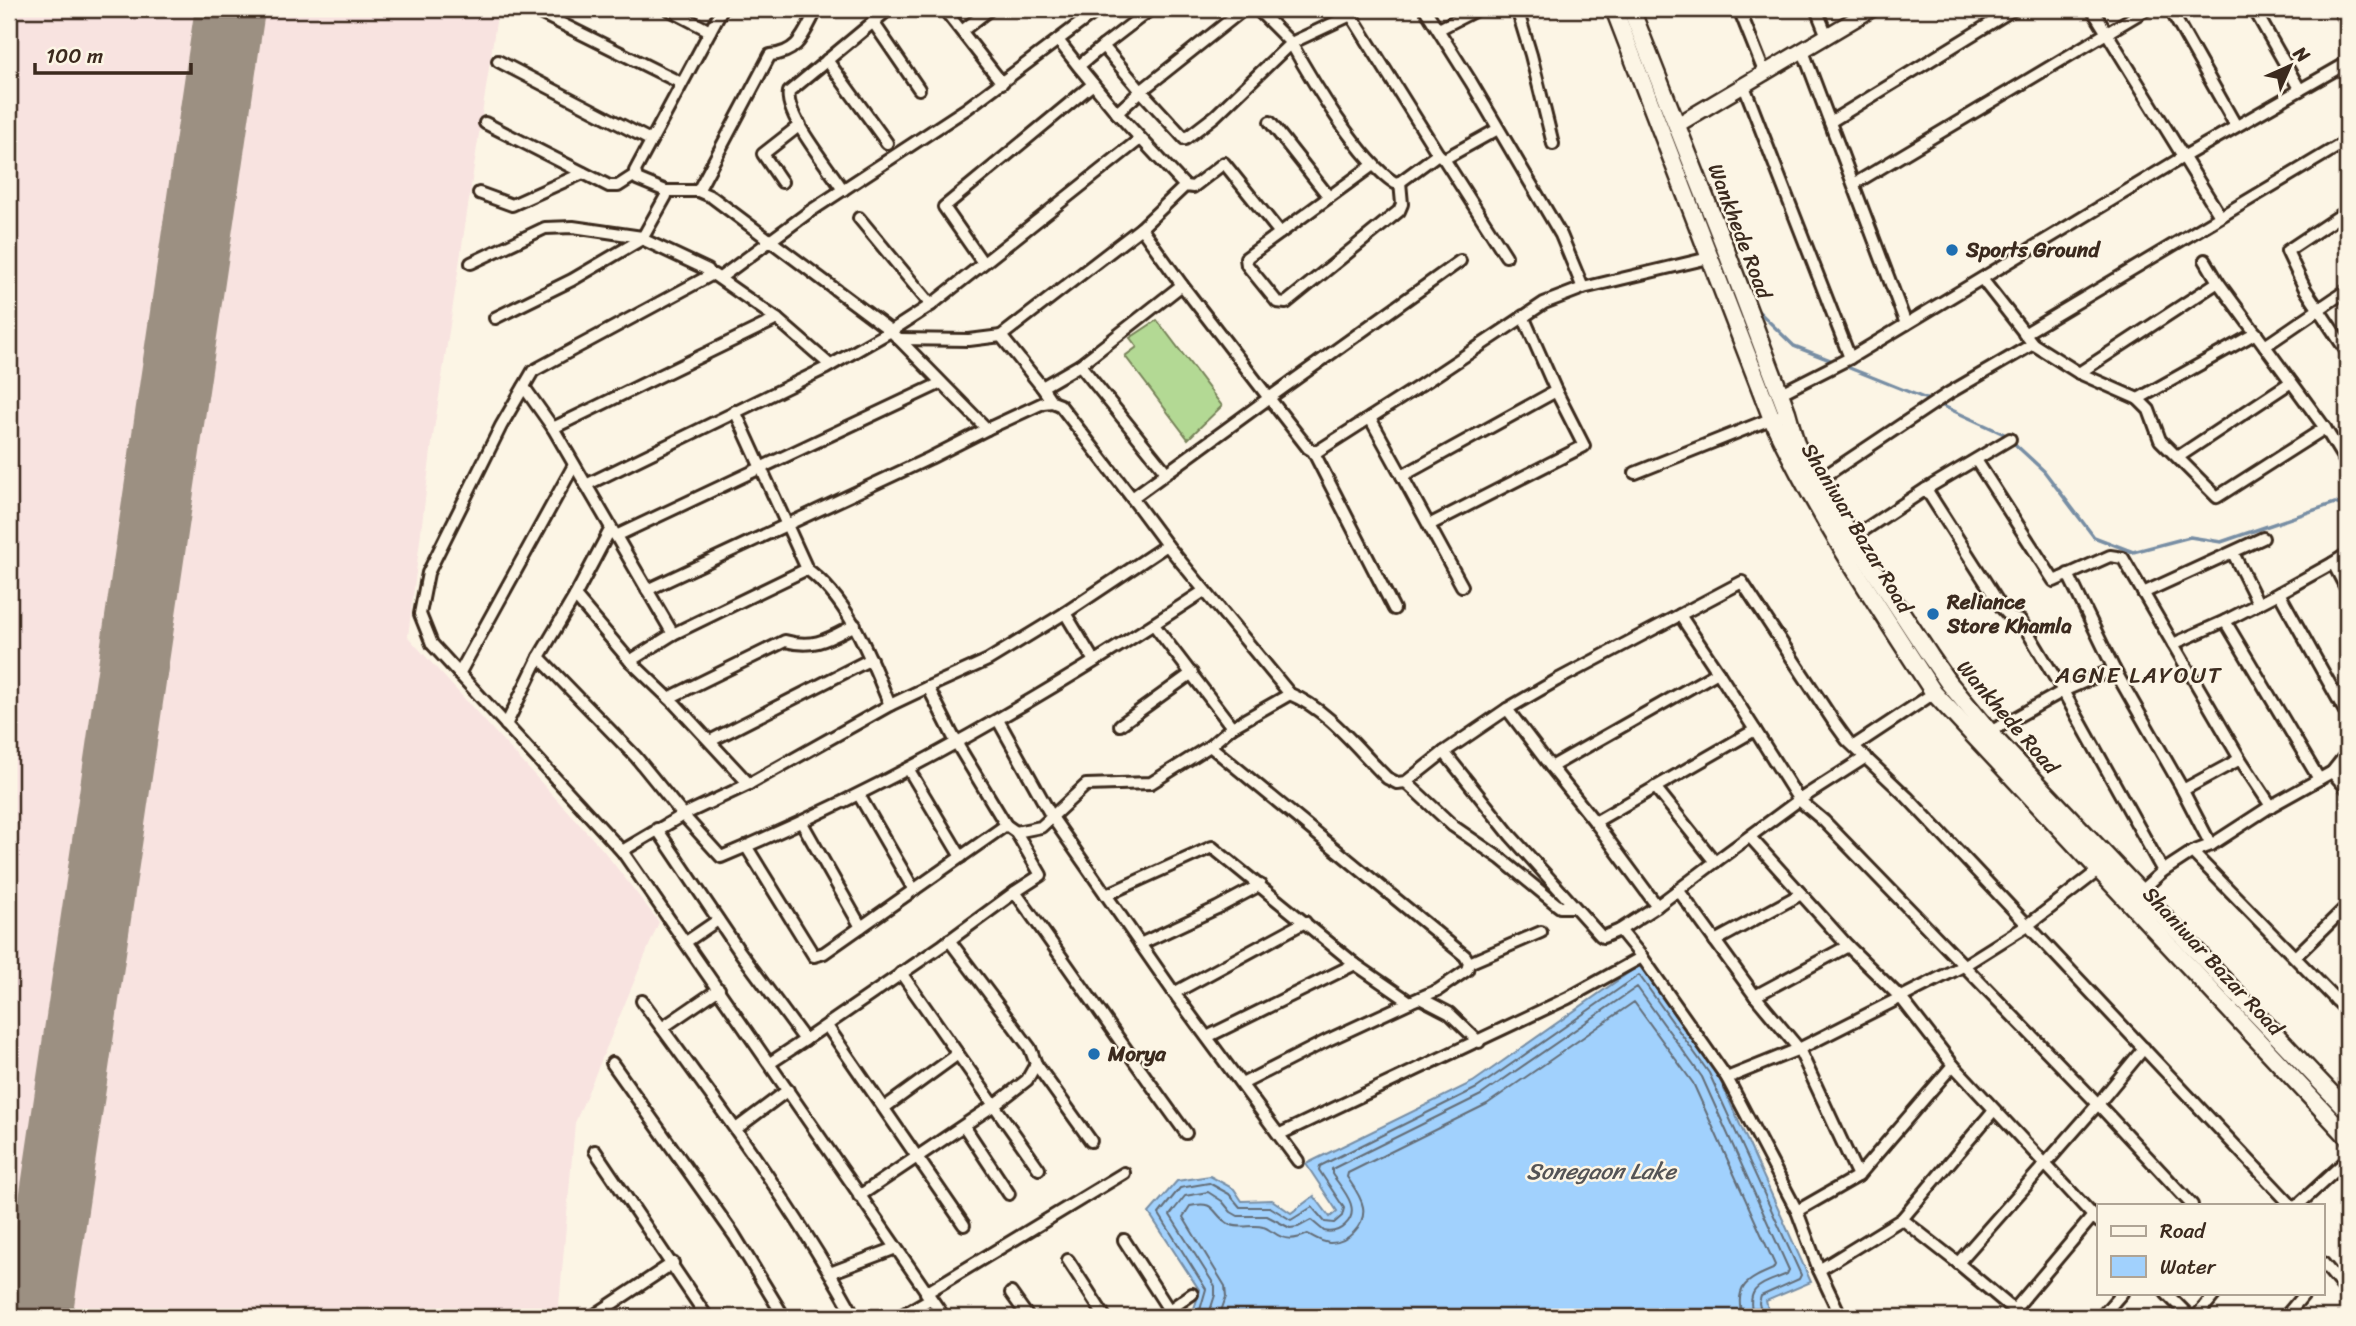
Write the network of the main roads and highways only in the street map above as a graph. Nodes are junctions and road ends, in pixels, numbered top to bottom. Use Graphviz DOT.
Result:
graph roads {
  1 [pos="1614,9"];
  2 [pos="1631,9"];
  3 [pos="1779,416"];
  4 [pos="2135,897"];
  5 [pos="2347,1110"];
  6 [pos="2347,1136"];
  1 -- 3 [label="main road, Shaniwar Bazar Road"];
  2 -- 3 [label="main road, Wankhede Road"];
  3 -- 4 [label="main road, Wankhede Road"];
  3 -- 4 [label="main road, Shaniwar Bazar Road"];
  4 -- 5 [label="main road, Wankhede Road"];
  4 -- 6 [label="main road, Shaniwar Bazar Road"];
}
